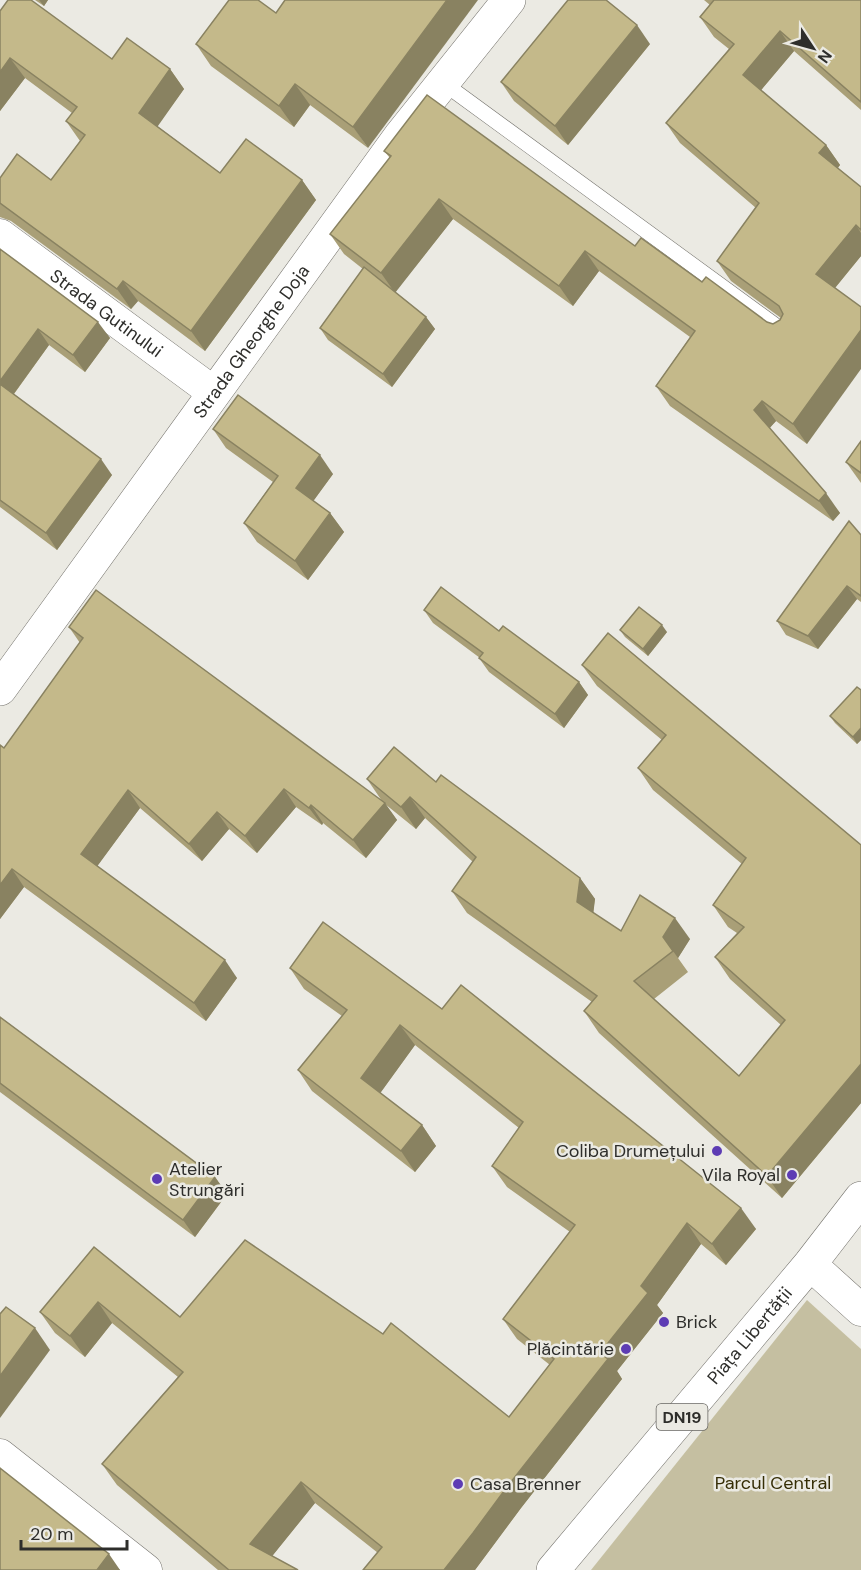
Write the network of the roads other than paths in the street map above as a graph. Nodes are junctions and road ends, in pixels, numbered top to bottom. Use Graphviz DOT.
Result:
graph roads {
  1 [pos="509,0"];
  2 [pos="442,82"];
  3 [pos="0,235"];
  4 [pos="787,334"];
  5 [pos="213,392"];
  6 [pos="0,689"];
  7 [pos="861,1197"];
  8 [pos="810,1264"];
  9 [pos="861,1310"];
  10 [pos="0,1455"];
  11 [pos="146,1570"];
  12 [pos="553,1570"];
  1 -- 2 [label="main road, Strada Gheorghe Doja"];
  2 -- 4 [label="lane"];
  2 -- 5 [label="main road, Strada Gheorghe Doja"];
  3 -- 5 [label="street, Strada Gutinului"];
  5 -- 6 [label="main road, Strada Gheorghe Doja"];
  7 -- 8 [label="main road, DN19"];
  8 -- 9 [label="street"];
  8 -- 12 [label="main road, Piața Libertății / DN19"];
  10 -- 11 [label="street"];
}
